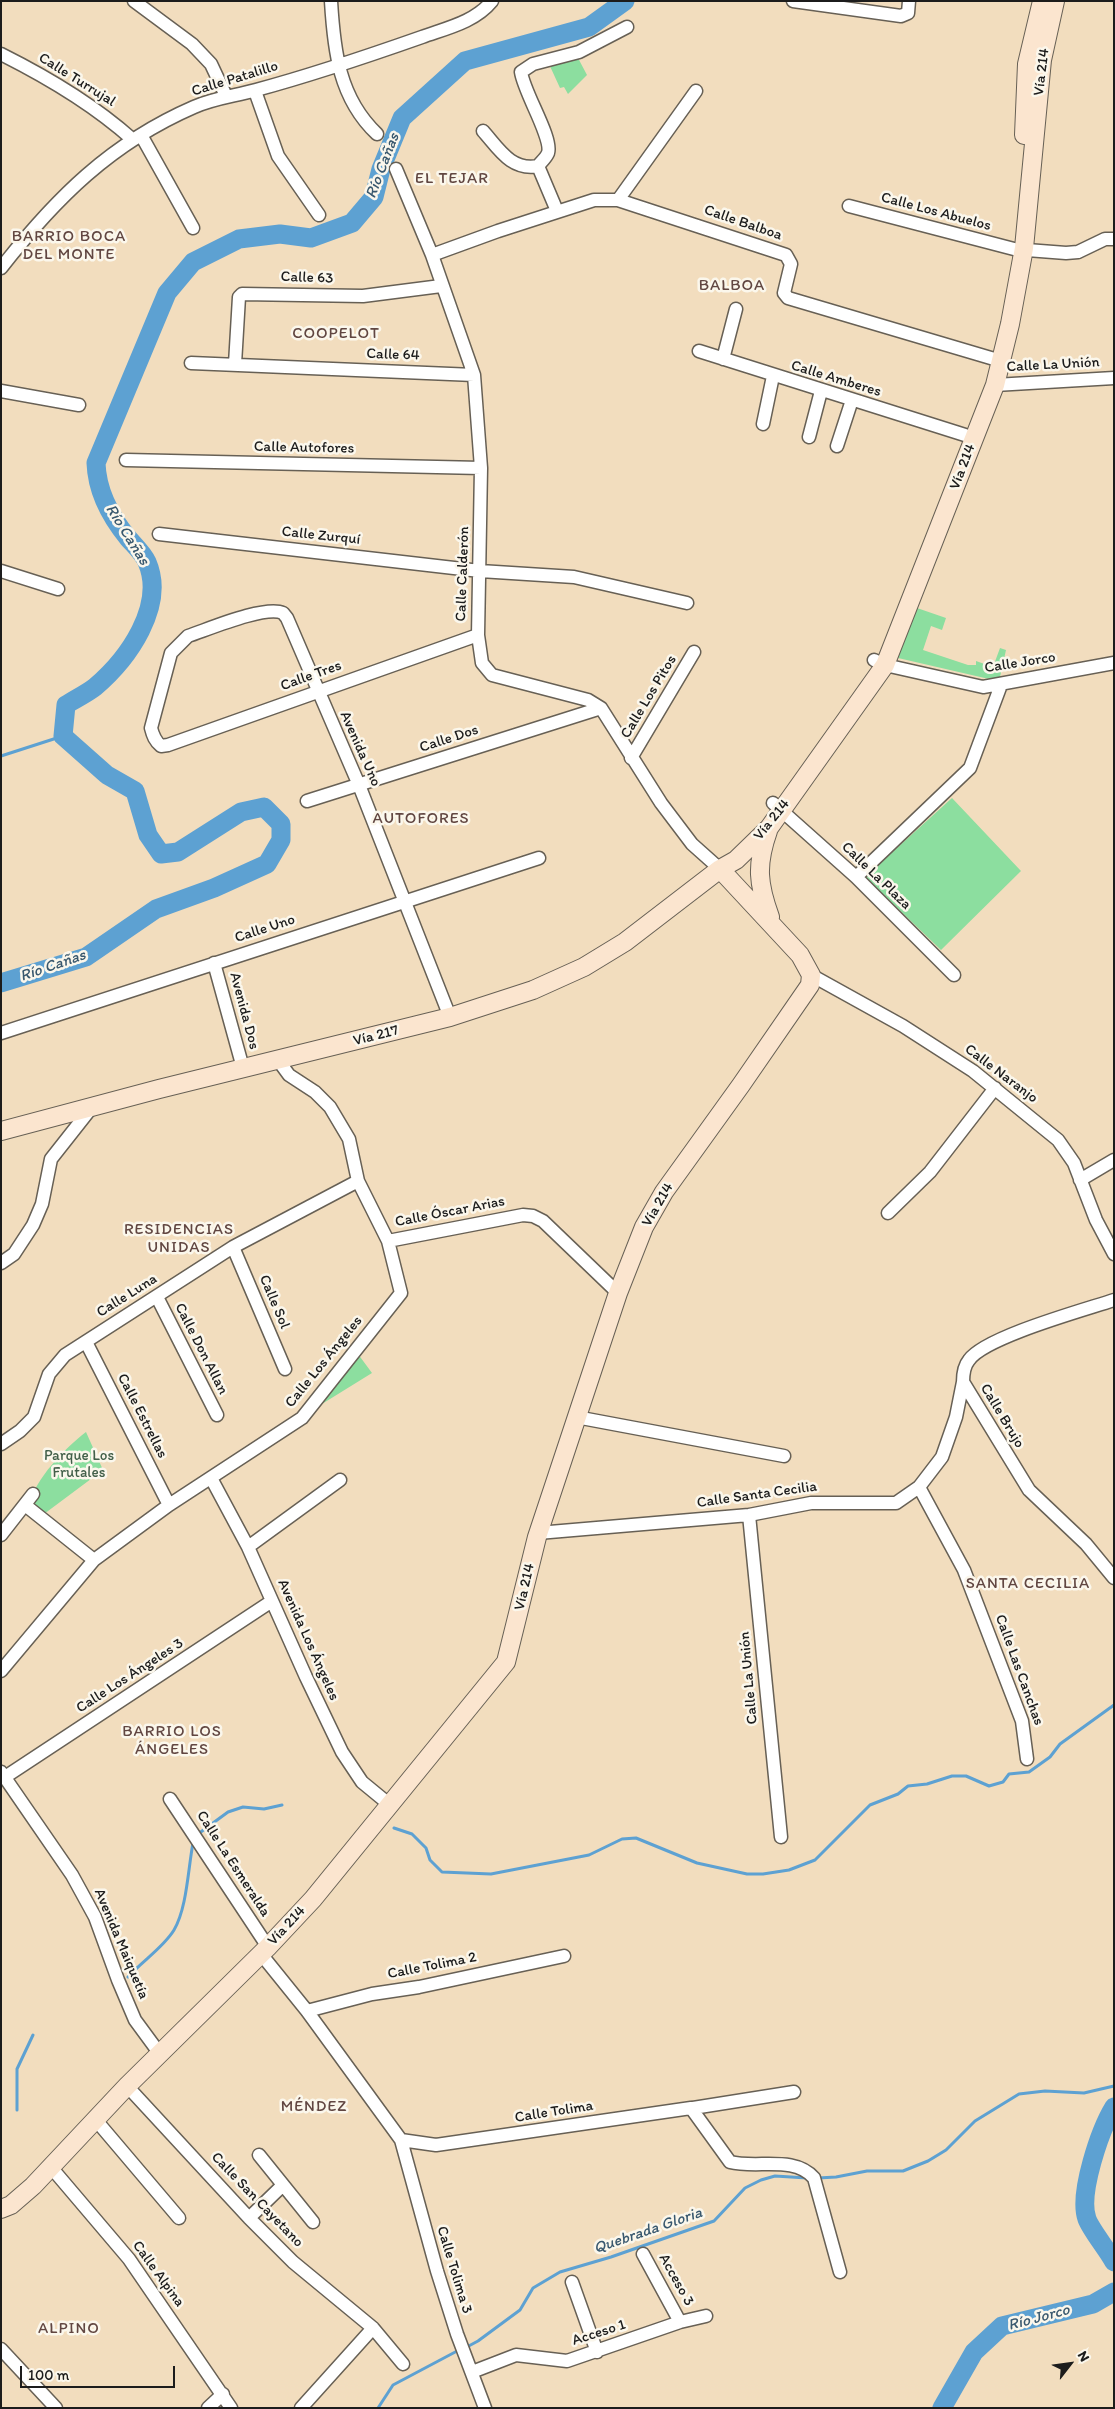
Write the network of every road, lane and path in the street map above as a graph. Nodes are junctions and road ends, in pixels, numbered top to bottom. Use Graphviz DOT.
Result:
graph roads {
  1 [pos="134,1"];
  2 [pos="331,1"];
  3 [pos="492,1"];
  4 [pos="792,1"];
  5 [pos="910,1"];
  6 [pos="1042,1"];
  7 [pos="1055,1"];
  8 [pos="831,4"];
  9 [pos="627,27"];
  10 [pos="1,54"];
  11 [pos="337,65"];
  12 [pos="255,90"];
  13 [pos="696,90"];
  14 [pos="226,96"];
  15 [pos="483,131"];
  16 [pos="377,134"];
  17 [pos="137,137"];
  18 [pos="538,166"];
  19 [pos="396,169"];
  20 [pos="618,200"];
  21 [pos="849,206"];
  22 [pos="557,211"];
  23 [pos="319,215"];
  24 [pos="193,228"];
  25 [pos="1114,239"];
  26 [pos="1019,249"];
  27 [pos="432,255"];
  28 [pos="1,268"];
  29 [pos="441,286"];
  30 [pos="736,309"];
  31 [pos="700,351"];
  32 [pos="723,359"];
  33 [pos="997,359"];
  34 [pos="191,363"];
  35 [pos="235,364"];
  36 [pos="474,375"];
  37 [pos="773,376"];
  38 [pos="1114,378"];
  39 [pos="995,385"];
  40 [pos="1,391"];
  41 [pos="821,391"];
  42 [pos="852,400"];
  43 [pos="78,405"];
  44 [pos="763,424"];
  45 [pos="965,435"];
  46 [pos="809,437"];
  47 [pos="837,446"];
  48 [pos="126,460"];
  49 [pos="481,468"];
  50 [pos="159,534"];
  51 [pos="480,570"];
  52 [pos="1,571"];
  53 [pos="58,589"];
  54 [pos="687,603"];
  55 [pos="478,635"];
  56 [pos="694,652"];
  57 [pos="879,663"];
  58 [pos="1114,663"];
  59 [pos="1001,685"];
  60 [pos="316,690"];
  61 [pos="601,708"];
  62 [pos="157,742"];
  63 [pos="631,758"];
  64 [pos="359,785"];
  65 [pos="307,801"];
  66 [pos="777,807"];
  67 [pos="769,828"];
  68 [pos="539,858"];
  69 [pos="720,869"];
  70 [pos="856,877"];
  71 [pos="406,901"];
  72 [pos="772,922"];
  73 [pos="214,963"];
  74 [pos="811,975"];
  75 [pos="954,975"];
  76 [pos="450,1017"];
  77 [pos="1,1033"];
  78 [pos="278,1060"];
  79 [pos="243,1068"];
  80 [pos="995,1088"];
  81 [pos="92,1107"];
  82 [pos="1,1131"];
  83 [pos="1114,1160"];
  84 [pos="1080,1180"];
  85 [pos="358,1181"];
  86 [pos="888,1213"];
  87 [pos="388,1241"];
  88 [pos="233,1247"];
  89 [pos="1114,1254"];
  90 [pos="1,1263"];
  91 [pos="618,1293"];
  92 [pos="157,1297"];
  93 [pos="1114,1300"];
  94 [pos="86,1342"];
  95 [pos="285,1369"];
  96 [pos="963,1382"];
  97 [pos="217,1415"];
  98 [pos="576,1417"];
  99 [pos="1,1444"];
  100 [pos="784,1456"];
  101 [pos="211,1478"];
  102 [pos="340,1480"];
  103 [pos="919,1487"];
  104 [pos="33,1494"];
  105 [pos="25,1505"];
  106 [pos="170,1505"];
  107 [pos="749,1515"];
  108 [pos="538,1534"];
  109 [pos="1,1535"];
  110 [pos="248,1547"];
  111 [pos="94,1560"];
  112 [pos="1114,1578"];
  113 [pos="272,1600"];
  114 [pos="1,1671"];
  115 [pos="1027,1759"];
  116 [pos="3,1774"];
  117 [pos="170,1799"];
  118 [pos="390,1805"];
  119 [pos="781,1837"];
  120 [pos="264,1950"];
  121 [pos="564,1956"];
  122 [pos="307,2011"];
  123 [pos="160,2054"];
  124 [pos="127,2086"];
  125 [pos="794,2092"];
  126 [pos="694,2108"];
  127 [pos="96,2119"];
  128 [pos="401,2140"];
  129 [pos="259,2155"];
  130 [pos="50,2166"];
  131 [pos="283,2185"];
  132 [pos="1,2209"];
  133 [pos="179,2218"];
  134 [pos="249,2218"];
  135 [pos="313,2222"];
  136 [pos="643,2254"];
  137 [pos="840,2272"];
  138 [pos="572,2282"];
  139 [pos="706,2316"];
  140 [pos="680,2322"];
  141 [pos="373,2328"];
  142 [pos="1,2349"];
  143 [pos="597,2352"];
  144 [pos="403,2364"];
  145 [pos="472,2372"];
  146 [pos="223,2394"];
  147 [pos="56,2408"];
  148 [pos="208,2408"];
  149 [pos="232,2408"];
  150 [pos="301,2408"];
  151 [pos="485,2408"];
  1 -- 14 [label="street"];
  2 -- 11 [label="street"];
  3 -- 11 [label="street, Calle Patalillo"];
  4 -- 8 [label="street"];
  5 -- 8 [label="street"];
  6 -- 26 [label="main road, Vía 214"];
  7 -- 26 [label="main road, Vía 214"];
  9 -- 18 [label="street"];
  10 -- 17 [label="street, Calle Turrujal"];
  11 -- 12 [label="street, Calle Patalillo"];
  11 -- 16 [label="street"];
  12 -- 14 [label="street, Calle Patalillo"];
  12 -- 23 [label="street"];
  13 -- 20 [label="street"];
  14 -- 17 [label="street, Calle Patalillo"];
  15 -- 18 [label="street"];
  17 -- 24 [label="street, Calle Turrujal"];
  17 -- 28 [label="street, Calle Patalillo"];
  18 -- 22 [label="street"];
  19 -- 27 [label="street, Calle Calderón"];
  20 -- 22 [label="street, Calle Balboa"];
  20 -- 33 [label="street, Calle Balboa"];
  21 -- 26 [label="street, Calle Los Abuelos"];
  22 -- 27 [label="street, Calle Balboa"];
  25 -- 26 [label="street, Calle Los Abuelos"];
  26 -- 33 [label="main road, Vía 214"];
  27 -- 29 [label="street, Calle Calderón"];
  29 -- 35 [label="street, Calle 63"];
  29 -- 36 [label="street, Calle Calderón"];
  30 -- 32 [label="street"];
  31 -- 32 [label="street, Calle Amberes"];
  32 -- 37 [label="street, Calle Amberes"];
  33 -- 39 [label="main road, Vía 214"];
  33 -- 45 [label="main road, Vía 214"];
  34 -- 35 [label="street, Calle 64"];
  35 -- 36 [label="street, Calle 64"];
  36 -- 49 [label="street, Calle Calderón"];
  37 -- 41 [label="street, Calle Amberes"];
  37 -- 44 [label="street"];
  38 -- 39 [label="street, Calle La Unión"];
  39 -- 57 [label="main road, Vía 214"];
  40 -- 43 [label="street"];
  41 -- 42 [label="street, Calle Amberes"];
  41 -- 46 [label="street"];
  42 -- 45 [label="street, Calle Amberes"];
  42 -- 47 [label="street"];
  45 -- 57 [label="main road, Vía 214"];
  48 -- 49 [label="street, Calle Autofores"];
  49 -- 51 [label="street, Calle Calderón"];
  50 -- 51 [label="street, Calle Zurquí"];
  51 -- 54 [label="street, Calle Zurquí"];
  51 -- 55 [label="street, Calle Calderón"];
  52 -- 53 [label="street"];
  55 -- 60 [label="street, Calle Tres"];
  55 -- 61 [label="street, Calle Calderón"];
  56 -- 63 [label="street, Calle Los Pitos"];
  57 -- 59 [label="street, Calle Jorco"];
  57 -- 66 [label="main road, Vía 214"];
  58 -- 59 [label="street, Calle Jorco"];
  59 -- 70 [label="street"];
  60 -- 62 [label="street, Calle Tres"];
  60 -- 62 [label="street, Avenida Uno"];
  60 -- 64 [label="street, Avenida Uno"];
  61 -- 63 [label="street"];
  61 -- 64 [label="street, Calle Dos"];
  63 -- 69 [label="street"];
  64 -- 65 [label="street, Calle Dos"];
  64 -- 71 [label="street, Avenida Uno"];
  66 -- 67 [label="main road, Vía 214"];
  66 -- 69 [label="main road, Vía 214"];
  66 -- 70 [label="street, Calle La Plaza"];
  67 -- 69 [label="main road, Vía 214"];
  67 -- 72 [label="main road"];
  68 -- 71 [label="street, Calle Uno"];
  69 -- 72 [label="main road"];
  69 -- 76 [label="main road, Vía 217"];
  70 -- 75 [label="street, Calle La Plaza"];
  71 -- 73 [label="street, Calle Uno"];
  71 -- 76 [label="street, Avenida Uno"];
  72 -- 74 [label="main road"];
  73 -- 77 [label="street, Calle Uno"];
  73 -- 79 [label="street, Avenida Dos"];
  74 -- 80 [label="street, Calle Naranjo"];
  74 -- 91 [label="main road, Vía 214"];
  76 -- 78 [label="main road, Vía 217"];
  78 -- 79 [label="main road, Vía 217"];
  78 -- 85 [label="street, Calle Óscar Arias"];
  79 -- 81 [label="main road, Vía 217"];
  80 -- 84 [label="street, Calle Naranjo"];
  80 -- 86 [label="street"];
  81 -- 82 [label="main road, Vía 217"];
  81 -- 90 [label="street"];
  83 -- 84 [label="street"];
  84 -- 89 [label="street, Calle Naranjo"];
  85 -- 87 [label="street, Calle Óscar Arias"];
  85 -- 88 [label="street, Calle Luna"];
  87 -- 91 [label="street, Calle Óscar Arias"];
  87 -- 101 [label="street, Calle Los Ángeles"];
  88 -- 92 [label="street, Calle Luna"];
  88 -- 95 [label="street, Calle Sol"];
  91 -- 98 [label="main road, Vía 214"];
  92 -- 94 [label="street, Calle Luna"];
  92 -- 97 [label="street, Calle Don Allan"];
  93 -- 96 [label="street, Calle Brujo"];
  94 -- 99 [label="street, Calle Luna"];
  94 -- 106 [label="street, Calle Estrellas"];
  96 -- 103 [label="street, Calle Santa Cecilia"];
  96 -- 112 [label="street, Calle Brujo"];
  98 -- 100 [label="street"];
  98 -- 108 [label="main road, Vía 214"];
  101 -- 106 [label="street, Calle Los Ángeles"];
  101 -- 110 [label="street, Avenida Los Ángeles"];
  102 -- 110 [label="street"];
  103 -- 107 [label="street, Calle Santa Cecilia"];
  103 -- 115 [label="street, Calle Las Canchas"];
  104 -- 105 [label="street"];
  105 -- 109 [label="street"];
  105 -- 111 [label="street"];
  106 -- 111 [label="street, Calle Los Ángeles"];
  107 -- 108 [label="street, Calle Santa Cecilia"];
  107 -- 119 [label="street, Calle La Unión"];
  108 -- 118 [label="main road, Vía 214"];
  110 -- 113 [label="street, Avenida Los Ángeles"];
  111 -- 114 [label="street, Calle Los Ángeles"];
  113 -- 116 [label="street, Calle Los Ángeles 3"];
  113 -- 118 [label="street, Avenida Los Ángeles"];
  116 -- 123 [label="street, Avenida Maiquetía"];
  117 -- 120 [label="street, Calle La Esmeralda"];
  118 -- 120 [label="main road, Vía 214"];
  120 -- 122 [label="street"];
  120 -- 123 [label="main road, Vía 214"];
  121 -- 122 [label="street, Calle Tolima 2"];
  122 -- 128 [label="street"];
  123 -- 124 [label="main road, Vía 214"];
  124 -- 127 [label="main road, Vía 214"];
  124 -- 134 [label="street, Calle San Cayetano"];
  125 -- 126 [label="street, Calle Tolima"];
  126 -- 128 [label="street, Calle Tolima"];
  126 -- 137 [label="street"];
  127 -- 130 [label="main road, Vía 214"];
  127 -- 133 [label="street"];
  128 -- 145 [label="street, Calle Tolima 3"];
  129 -- 131 [label="street"];
  130 -- 132 [label="main road, Vía 214"];
  130 -- 146 [label="street, Calle Alpina"];
  131 -- 134 [label="street"];
  131 -- 135 [label="street"];
  134 -- 141 [label="street, Calle San Cayetano"];
  136 -- 140 [label="street, Acceso 3"];
  138 -- 143 [label="street"];
  139 -- 140 [label="street, Acceso 1"];
  140 -- 143 [label="street, Acceso 1"];
  141 -- 144 [label="street, Calle San Cayetano"];
  141 -- 150 [label="street"];
  142 -- 147 [label="street"];
  143 -- 145 [label="street, Acceso 1"];
  145 -- 151 [label="street, Calle Tolima 3"];
  146 -- 148 [label="street"];
  146 -- 149 [label="street, Calle Alpina"];
}
